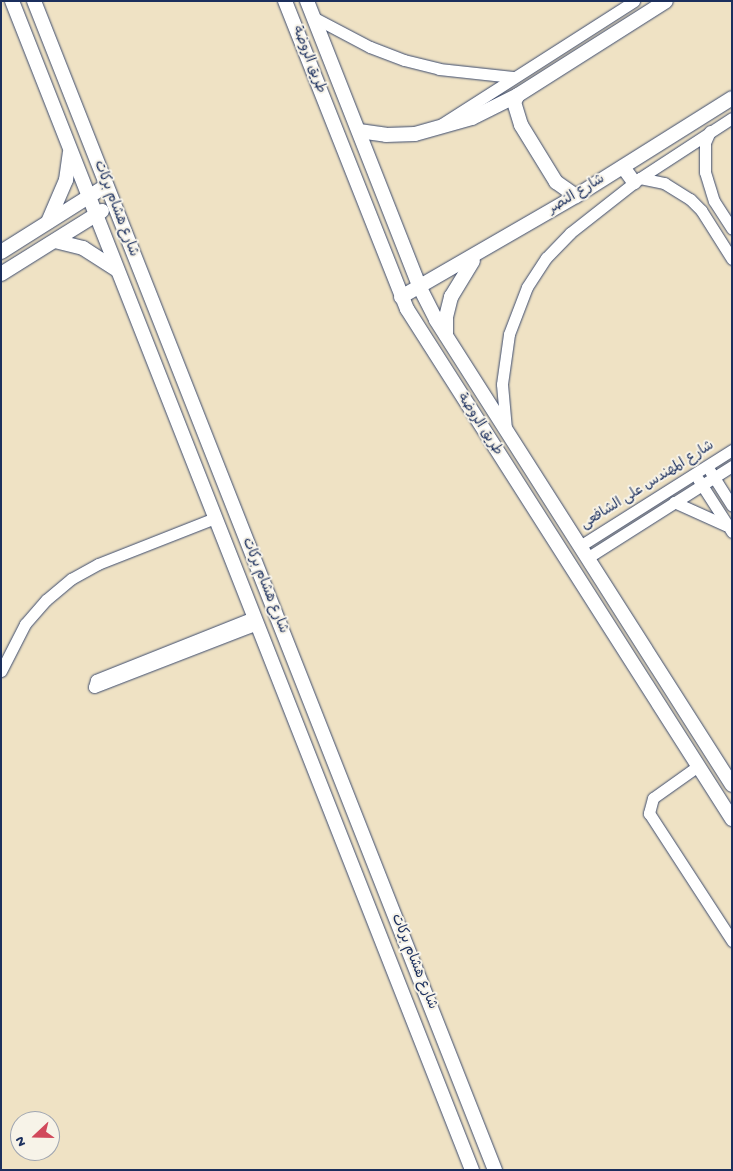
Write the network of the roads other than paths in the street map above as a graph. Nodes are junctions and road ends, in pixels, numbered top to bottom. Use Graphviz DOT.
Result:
graph roads {
  1 [pos="12,1"];
  2 [pos="34,1"];
  3 [pos="285,1"];
  4 [pos="307,1"];
  5 [pos="634,1"];
  6 [pos="659,3"];
  7 [pos="313,17"];
  8 [pos="513,77"];
  9 [pos="518,94"];
  10 [pos="732,98"];
  11 [pos="732,118"];
  12 [pos="359,130"];
  13 [pos="710,131"];
  14 [pos="429,132"];
  15 [pos="70,149"];
  16 [pos="623,167"];
  17 [pos="637,180"];
  18 [pos="106,186"];
  19 [pos="381,189"];
  20 [pos="576,196"];
  21 [pos="89,197"];
  22 [pos="361,197"];
  23 [pos="113,204"];
  24 [pos="96,215"];
  25 [pos="46,224"];
  26 [pos="732,229"];
  27 [pos="55,241"];
  28 [pos="489,248"];
  29 [pos="1,252"];
  30 [pos="732,259"];
  31 [pos="118,271"];
  32 [pos="1,274"];
  33 [pos="420,288"];
  34 [pos="401,297"];
  35 [pos="446,338"];
  36 [pos="507,433"];
  37 [pos="732,450"];
  38 [pos="707,466"];
  39 [pos="732,466"];
  40 [pos="219,472"];
  41 [pos="695,473"];
  42 [pos="714,477"];
  43 [pos="200,479"];
  44 [pos="702,485"];
  45 [pos="674,502"];
  46 [pos="732,506"];
  47 [pos="215,518"];
  48 [pos="730,530"];
  49 [pos="583,552"];
  50 [pos="256,620"];
  51 [pos="1,671"];
  52 [pos="668,686"];
  53 [pos="654,697"];
  54 [pos="316,717"];
  55 [pos="297,725"];
  56 [pos="693,725"];
  57 [pos="678,736"];
  58 [pos="698,766"];
  59 [pos="732,785"];
  60 [pos="732,819"];
  61 [pos="732,941"];
  62 [pos="482,1138"];
  63 [pos="463,1146"];
  64 [pos="472,1170"];
  65 [pos="495,1170"];
  1 -- 15 [label="street, شارع هشام بركات"];
  2 -- 18 [label="street, شارع هشام بركات"];
  3 -- 22 [label="street, طريق الروضة"];
  4 -- 7 [label="street, طريق الروضة"];
  5 -- 8 [label="street"];
  6 -- 9 [label="street"];
  7 -- 8 [label="street"];
  7 -- 12 [label="street, طريق الروضة"];
  8 -- 14 [label="street"];
  9 -- 14 [label="street"];
  9 -- 20 [label="street"];
  10 -- 16 [label="street, شارع النصر"];
  11 -- 13 [label="street"];
  12 -- 14 [label="street"];
  12 -- 19 [label="street, طريق الروضة"];
  13 -- 17 [label="street"];
  13 -- 26 [label="street"];
  15 -- 21 [label="street, شارع هشام بركات"];
  15 -- 25 [label="street"];
  16 -- 17 [label="street"];
  16 -- 20 [label="street, شارع النصر"];
  17 -- 30 [label="street"];
  17 -- 36 [label="street"];
  18 -- 21 [label="street"];
  18 -- 23 [label="street, شارع هشام بركات"];
  19 -- 22 [label="street"];
  19 -- 33 [label="street, طريق الروضة"];
  20 -- 28 [label="street, شارع النصر"];
  21 -- 24 [label="street, شارع هشام بركات"];
  21 -- 25 [label="street"];
  22 -- 34 [label="street, طريق الروضة"];
  23 -- 24 [label="street"];
  23 -- 40 [label="street, شارع هشام بركات"];
  24 -- 27 [label="street"];
  24 -- 31 [label="street, شارع هشام بركات"];
  25 -- 29 [label="street"];
  27 -- 31 [label="street"];
  27 -- 32 [label="street"];
  28 -- 33 [label="street, شارع النصر"];
  28 -- 35 [label="street"];
  31 -- 43 [label="street, شارع هشام بركات"];
  33 -- 34 [label="street, شارع النصر"];
  33 -- 35 [label="street, طريق الروضة"];
  34 -- 53 [label="street, طريق الروضة"];
  35 -- 36 [label="street, طريق الروضة"];
  36 -- 49 [label="street, طريق الروضة"];
  37 -- 38 [label="street, شارع المهندس على الشافعى"];
  38 -- 41 [label="street, شارع المهندس على الشافعى"];
  38 -- 42 [label="street"];
  39 -- 42 [label="street, شارع المهندس على الشافعى"];
  40 -- 43 [label="street"];
  40 -- 54 [label="street, شارع هشام بركات"];
  41 -- 44 [label="street"];
  41 -- 49 [label="street, شارع المهندس على الشافعى"];
  42 -- 44 [label="street, شارع المهندس على الشافعى"];
  42 -- 46 [label="street"];
  43 -- 47 [label="street, شارع هشام بركات"];
  44 -- 45 [label="street, شارع المهندس على الشافعى"];
  44 -- 48 [label="street"];
  45 -- 48 [label="street"];
  45 -- 49 [label="street, شارع المهندس على الشافعى"];
  47 -- 50 [label="street, شارع هشام بركات"];
  47 -- 51 [label="street"];
  49 -- 52 [label="street, طريق الروضة"];
  50 -- 50 [label="street"];
  50 -- 55 [label="street, شارع هشام بركات"];
  52 -- 53 [label="street"];
  52 -- 56 [label="street, طريق الروضة"];
  53 -- 57 [label="street, طريق الروضة"];
  54 -- 55 [label="street"];
  54 -- 62 [label="street, شارع هشام بركات"];
  55 -- 63 [label="street, شارع هشام بركات"];
  56 -- 57 [label="street"];
  56 -- 59 [label="street, طريق الروضة"];
  57 -- 58 [label="street, طريق الروضة"];
  58 -- 60 [label="street, طريق الروضة"];
  58 -- 61 [label="street"];
  62 -- 63 [label="street"];
  62 -- 65 [label="street, شارع هشام بركات"];
  63 -- 64 [label="street, شارع هشام بركات"];
}
